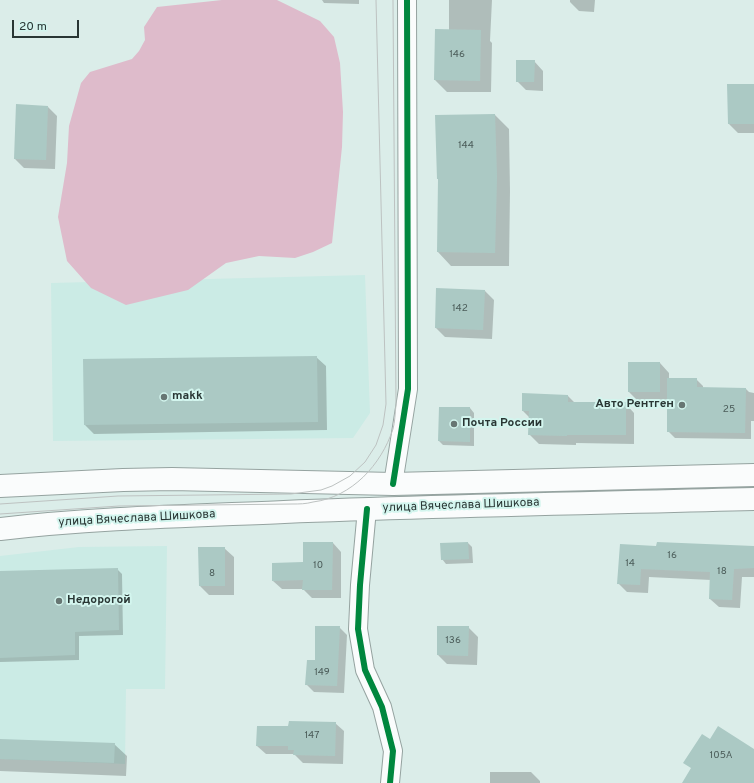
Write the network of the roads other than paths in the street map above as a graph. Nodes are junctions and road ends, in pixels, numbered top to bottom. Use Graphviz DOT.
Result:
graph roads {
  1 [pos="407,0"];
  2 [pos="754,475"];
  3 [pos="393,484"];
  4 [pos="0,486"];
  5 [pos="754,498"];
  6 [pos="367,509"];
  7 [pos="0,529"];
  8 [pos="390,783"];
  1 -- 3 [label="street"];
  2 -- 3 [label="main road, улица Вячеслава Шишкова"];
  3 -- 4 [label="main road, улица Вячеслава Шишкова"];
  5 -- 6 [label="main road, улица Вячеслава Шишкова"];
  6 -- 7 [label="main road, улица Вячеслава Шишкова"];
  6 -- 8 [label="street"];
}
